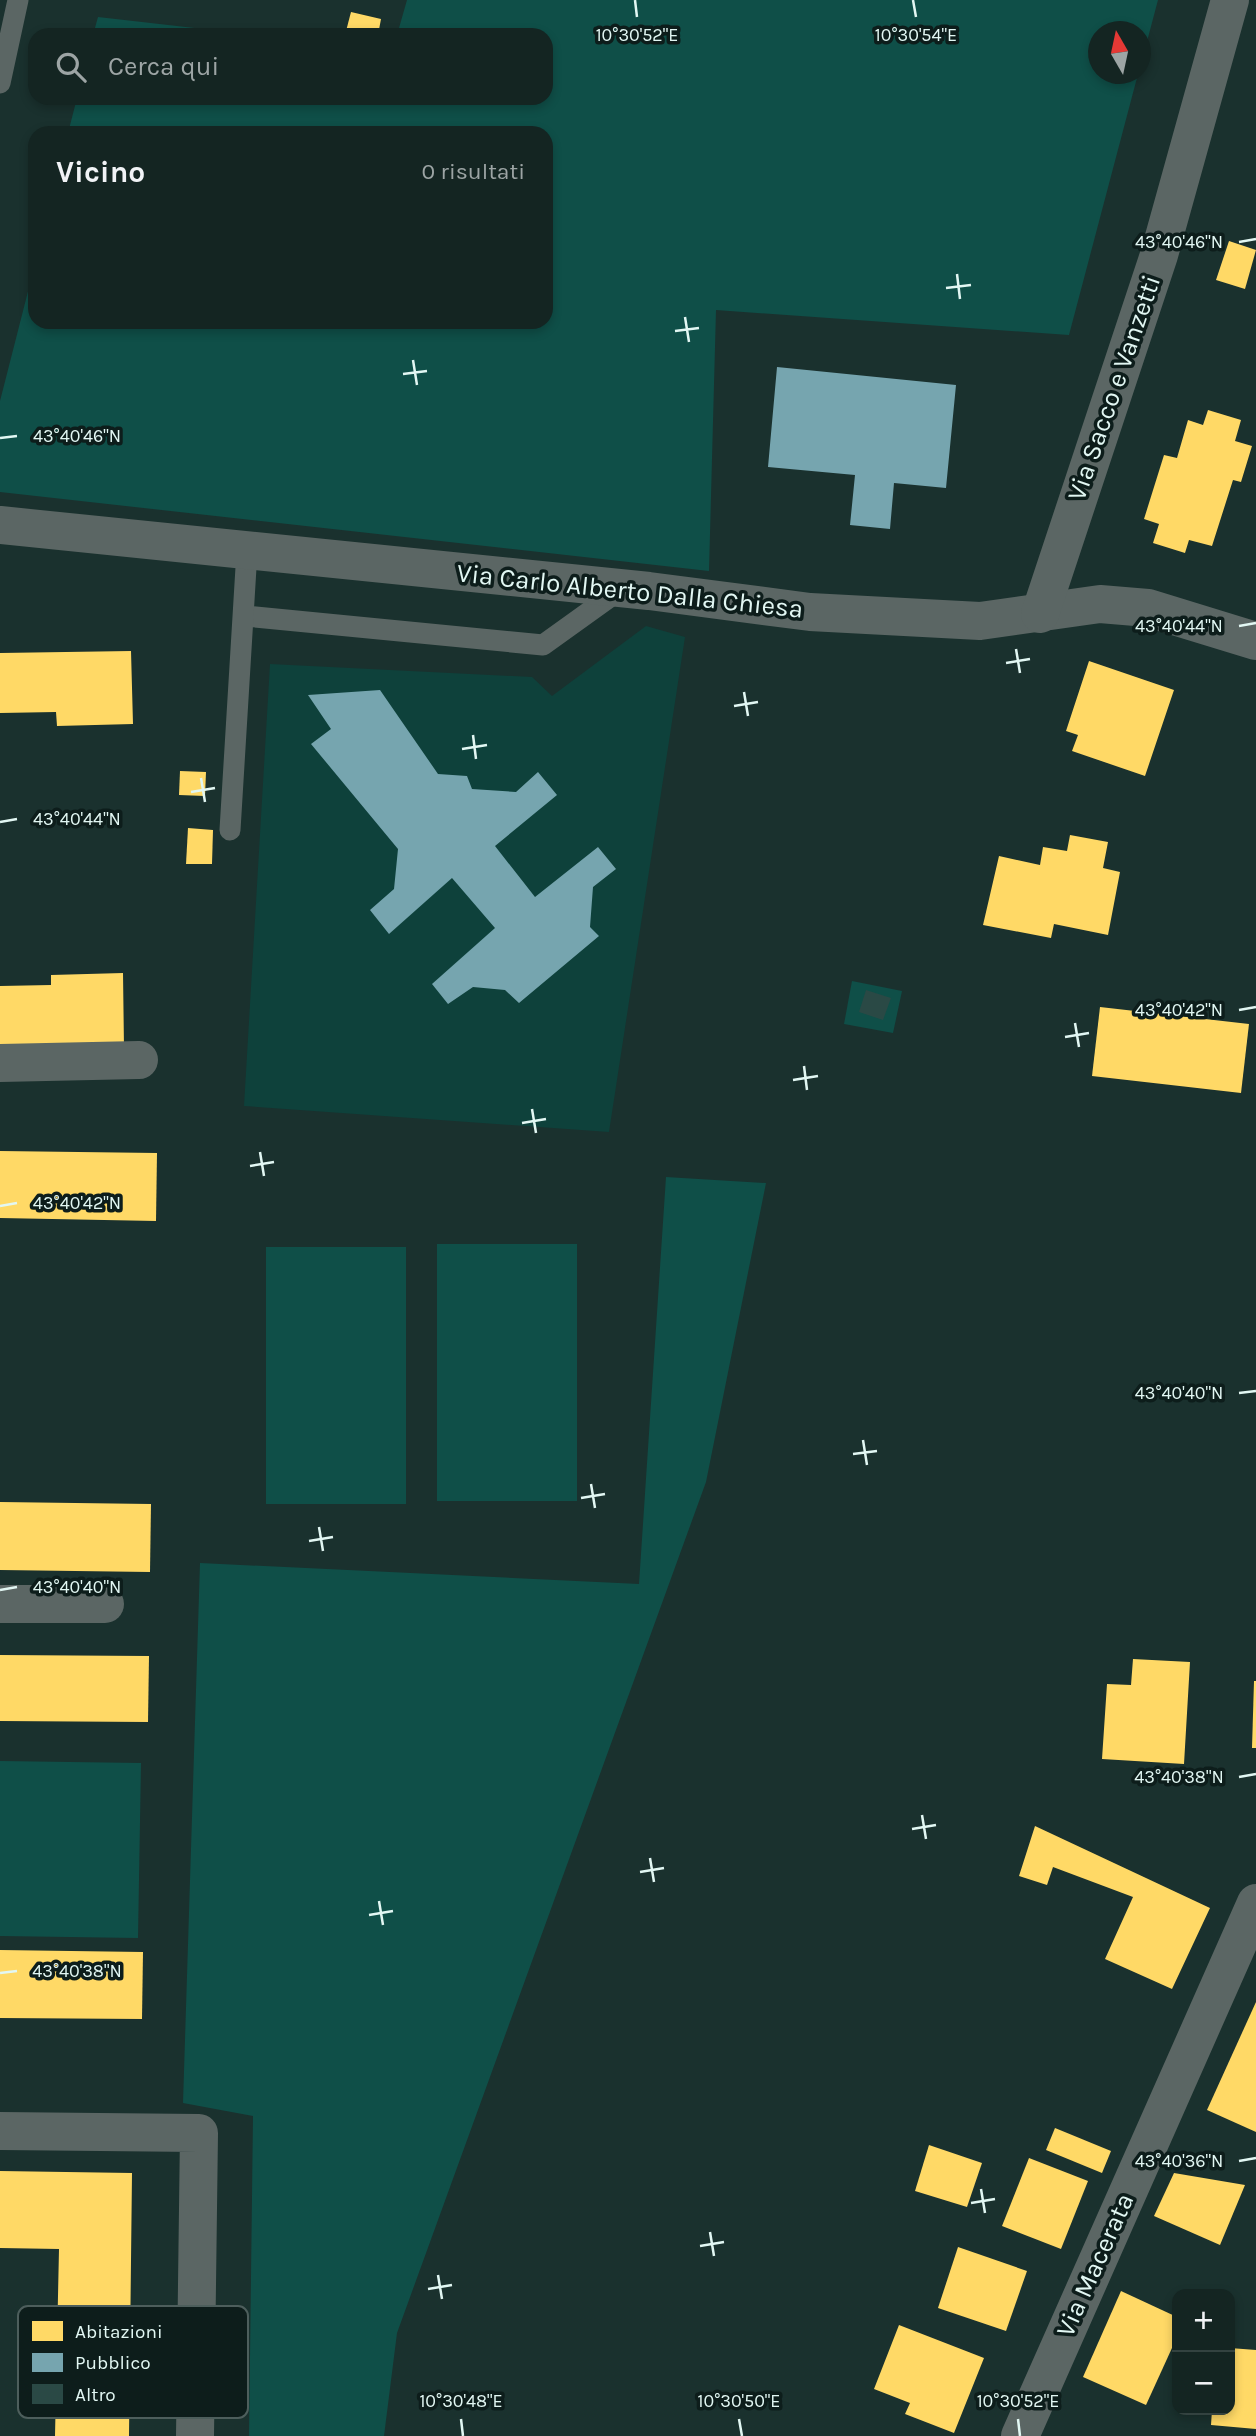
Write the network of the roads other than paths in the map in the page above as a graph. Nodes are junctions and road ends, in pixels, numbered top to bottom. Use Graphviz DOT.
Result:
graph roads {
  1 [pos="18,0"];
  2 [pos="1230,0"];
  3 [pos="0,83"];
  4 [pos="0,525"];
  5 [pos="247,551"];
  6 [pos="621,589"];
  7 [pos="1040,614"];
  8 [pos="245,616"];
  9 [pos="1256,641"];
  10 [pos="230,830"];
  11 [pos="139,1060"];
  12 [pos="0,1063"];
  13 [pos="0,1604"];
  14 [pos="106,1604"];
  15 [pos="1256,1903"];
  16 [pos="0,2130"];
  17 [pos="197,2306"];
  18 [pos="195,2418"];
  19 [pos="195,2436"];
  20 [pos="1020,2436"];
  1 -- 3 [label="lane"];
  2 -- 7 [label="street, Via Sacco e Vanzetti"];
  4 -- 5 [label="street, Via Carlo Alberto Dalla Chiesa"];
  5 -- 6 [label="street, Via Carlo Alberto Dalla Chiesa"];
  5 -- 8 [label="lane"];
  6 -- 7 [label="street, Via Carlo Alberto Dalla Chiesa"];
  6 -- 8 [label="lane"];
  7 -- 9 [label="street, Via Carlo Alberto Dalla Chiesa"];
  8 -- 10 [label="lane"];
  11 -- 12 [label="street"];
  13 -- 14 [label="street"];
  15 -- 20 [label="street, Via Macerata"];
  16 -- 17 [label="street"];
  18 -- 19 [label="street"];
}
